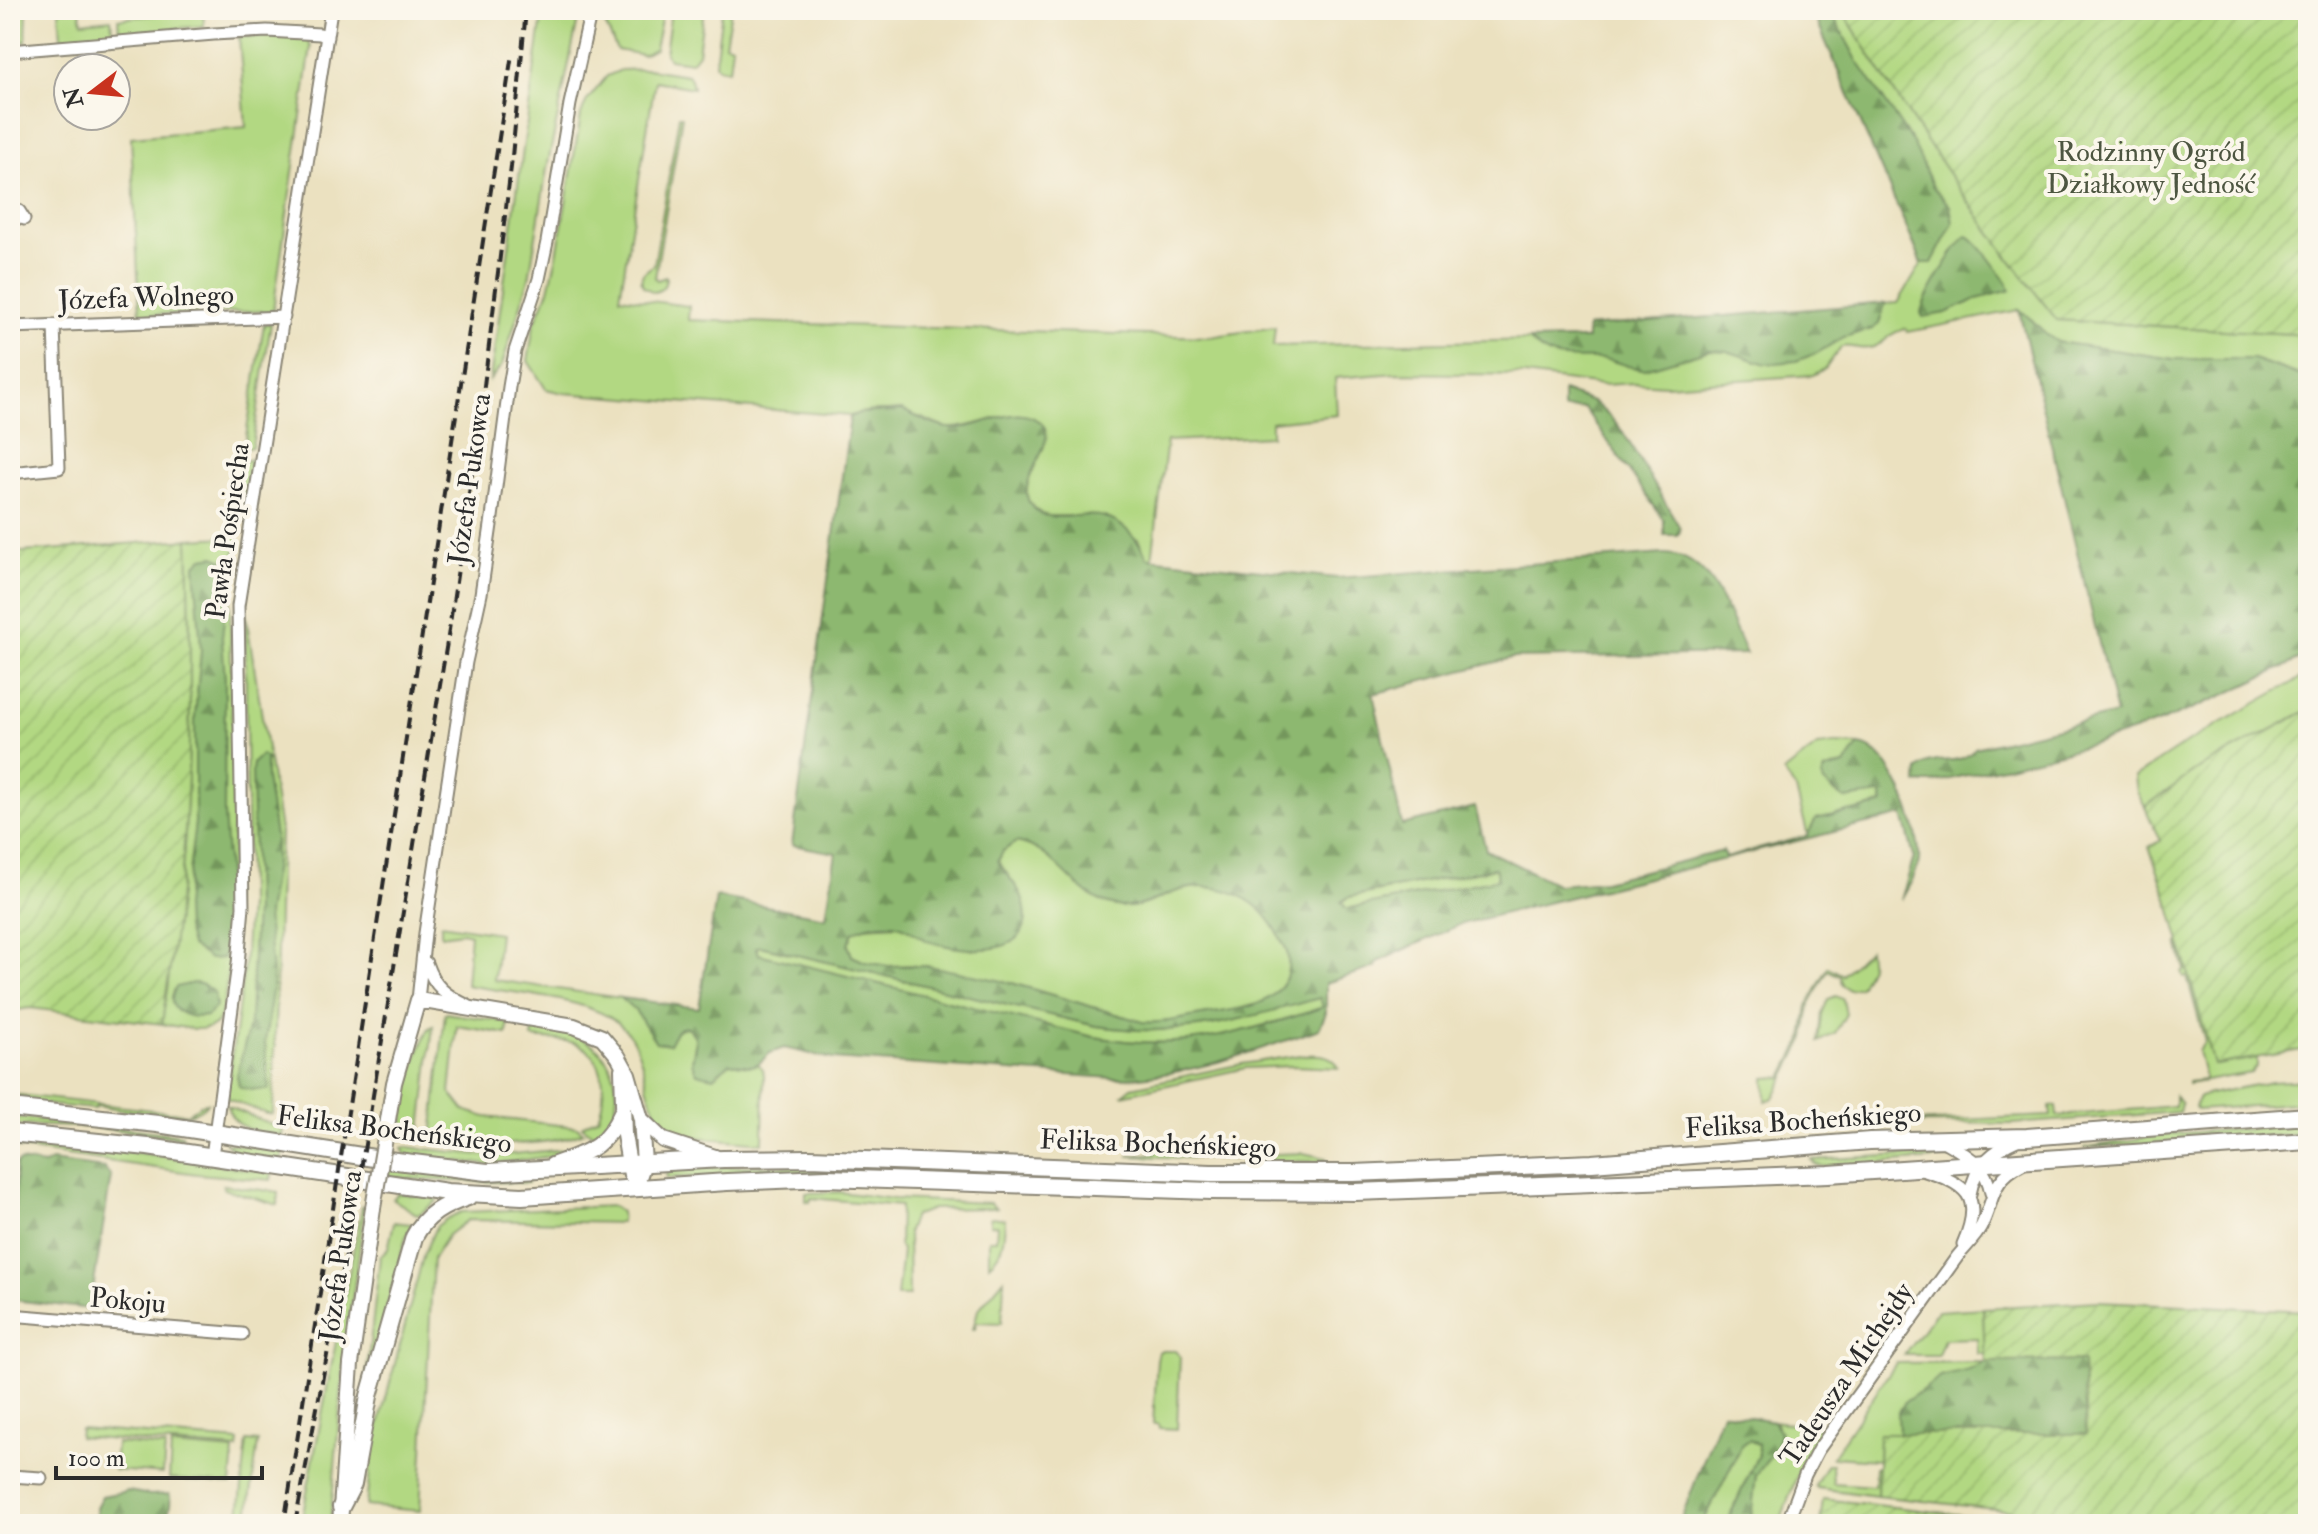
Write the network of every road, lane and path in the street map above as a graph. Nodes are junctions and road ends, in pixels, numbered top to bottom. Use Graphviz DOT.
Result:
graph roads {
  1 [pos="331,10"];
  2 [pos="591,10"];
  3 [pos="327,37"];
  4 [pos="10,51"];
  5 [pos="10,209"];
  6 [pos="24,219"];
  7 [pos="284,317"];
  8 [pos="54,325"];
  9 [pos="10,327"];
  10 [pos="10,473"];
  11 [pos="424,959"];
  12 [pos="418,1000"];
  13 [pos="476,1009"];
  14 [pos="622,1064"];
  15 [pos="10,1108"];
  16 [pos="623,1108"];
  17 [pos="2308,1116"];
  18 [pos="641,1119"];
  19 [pos="10,1133"];
  20 [pos="215,1133"];
  21 [pos="2023,1137"];
  22 [pos="1939,1138"];
  23 [pos="2308,1141"];
  24 [pos="212,1156"];
  25 [pos="723,1159"];
  26 [pos="2027,1162"];
  27 [pos="635,1164"];
  28 [pos="1980,1165"];
  29 [pos="1917,1169"];
  30 [pos="539,1171"];
  31 [pos="635,1189"];
  32 [pos="1991,1193"];
  33 [pos="473,1194"];
  34 [pos="1970,1194"];
  35 [pos="1957,1257"];
  36 [pos="10,1315"];
  37 [pos="242,1334"];
  38 [pos="10,1476"];
  39 [pos="41,1478"];
  40 [pos="340,1516"];
  41 [pos="1787,1524"];
  1 -- 3 [label="street, Pawła Pośpiecha"];
  2 -- 11 [label="street, Józefa Pukowca"];
  3 -- 4 [label="street"];
  3 -- 7 [label="street, Pawła Pośpiecha"];
  5 -- 6 [label="street"];
  7 -- 8 [label="street, Józefa Wolnego"];
  7 -- 20 [label="street, Pawła Pośpiecha"];
  8 -- 9 [label="street, Józefa Wolnego"];
  8 -- 10 [label="street"];
  11 -- 12 [label="street, Józefa Pukowca"];
  11 -- 13 [label="street"];
  12 -- 13 [label="street"];
  12 -- 40 [label="street, Józefa Pukowca, bridge"];
  13 -- 14 [label="street"];
  14 -- 16 [label="street"];
  14 -- 18 [label="street"];
  15 -- 20 [label="main road, Feliksa Bocheńskiego"];
  16 -- 27 [label="street"];
  16 -- 30 [label="street"];
  17 -- 21 [label="main road, Feliksa Bocheńskiego"];
  18 -- 25 [label="street"];
  18 -- 27 [label="street"];
  19 -- 24 [label="main road, Feliksa Bocheńskiego"];
  20 -- 24 [label="street, Pawła Pośpiecha"];
  20 -- 30 [label="main road, Feliksa Bocheńskiego"];
  21 -- 22 [label="main road, Feliksa Bocheńskiego"];
  21 -- 28 [label="street"];
  22 -- 25 [label="main road, Feliksa Bocheńskiego"];
  22 -- 28 [label="street"];
  23 -- 26 [label="main road, Feliksa Bocheńskiego"];
  24 -- 33 [label="main road, Feliksa Bocheńskiego"];
  25 -- 27 [label="main road, Feliksa Bocheńskiego"];
  26 -- 28 [label="main road, Feliksa Bocheńskiego"];
  26 -- 32 [label="street, Tadeusza Michejdy"];
  27 -- 30 [label="main road, Feliksa Bocheńskiego"];
  27 -- 31 [label="street"];
  28 -- 29 [label="main road, Feliksa Bocheńskiego"];
  28 -- 32 [label="street"];
  28 -- 34 [label="street, Tadeusza Michejdy"];
  29 -- 31 [label="main road, Feliksa Bocheńskiego"];
  29 -- 34 [label="street"];
  31 -- 33 [label="main road, Feliksa Bocheńskiego"];
  32 -- 35 [label="street, Tadeusza Michejdy"];
  33 -- 40 [label="main road"];
  34 -- 35 [label="street, Tadeusza Michejdy"];
  35 -- 41 [label="street, Tadeusza Michejdy"];
  36 -- 37 [label="street, Pokoju"];
  38 -- 39 [label="street"];
}
